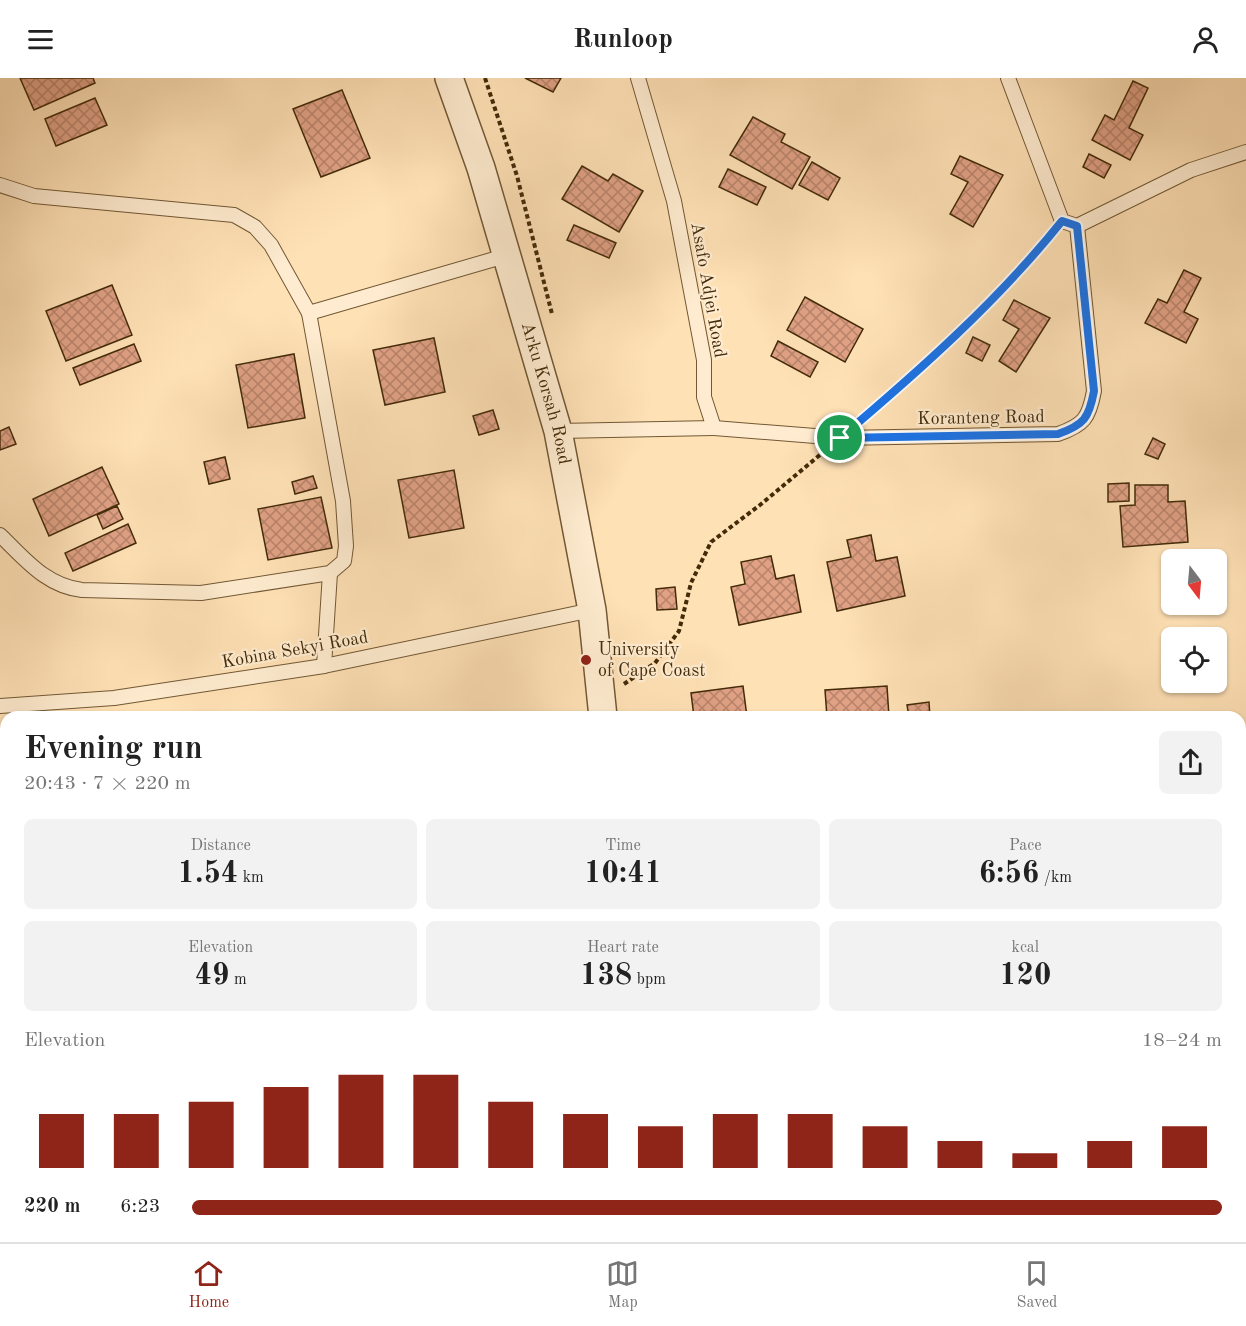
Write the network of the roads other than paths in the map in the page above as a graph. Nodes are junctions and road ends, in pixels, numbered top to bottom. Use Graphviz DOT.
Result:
graph roads {
  1 [pos="449,78"];
  2 [pos="638,78"];
  3 [pos="1008,78"];
  4 [pos="1246,152"];
  5 [pos="0,185"];
  6 [pos="1077,226"];
  7 [pos="505,256"];
  8 [pos="309,313"];
  9 [pos="714,428"];
  10 [pos="558,431"];
  11 [pos="0,535"];
  12 [pos="330,573"];
  13 [pos="592,610"];
  14 [pos="324,666"];
  15 [pos="0,706"];
  16 [pos="603,707"];
  1 -- 7 [label="street, Arku Korsah Road"];
  2 -- 9 [label="lane, Asafo Adjei Road"];
  3 -- 6 [label="lane"];
  4 -- 6 [label="lane"];
  5 -- 8 [label="lane"];
  6 -- 9 [label="lane, Koranteng Road"];
  7 -- 8 [label="lane"];
  7 -- 10 [label="street, Arku Korsah Road"];
  8 -- 12 [label="lane"];
  9 -- 10 [label="lane"];
  10 -- 13 [label="street, Arku Korsah Road"];
  11 -- 12 [label="lane"];
  12 -- 14 [label="lane"];
  13 -- 14 [label="lane, Kobina Sekyi Road"];
  13 -- 16 [label="street, Arku Korsah Road"];
  14 -- 15 [label="lane, Kobina Sekyi Road"];
}
